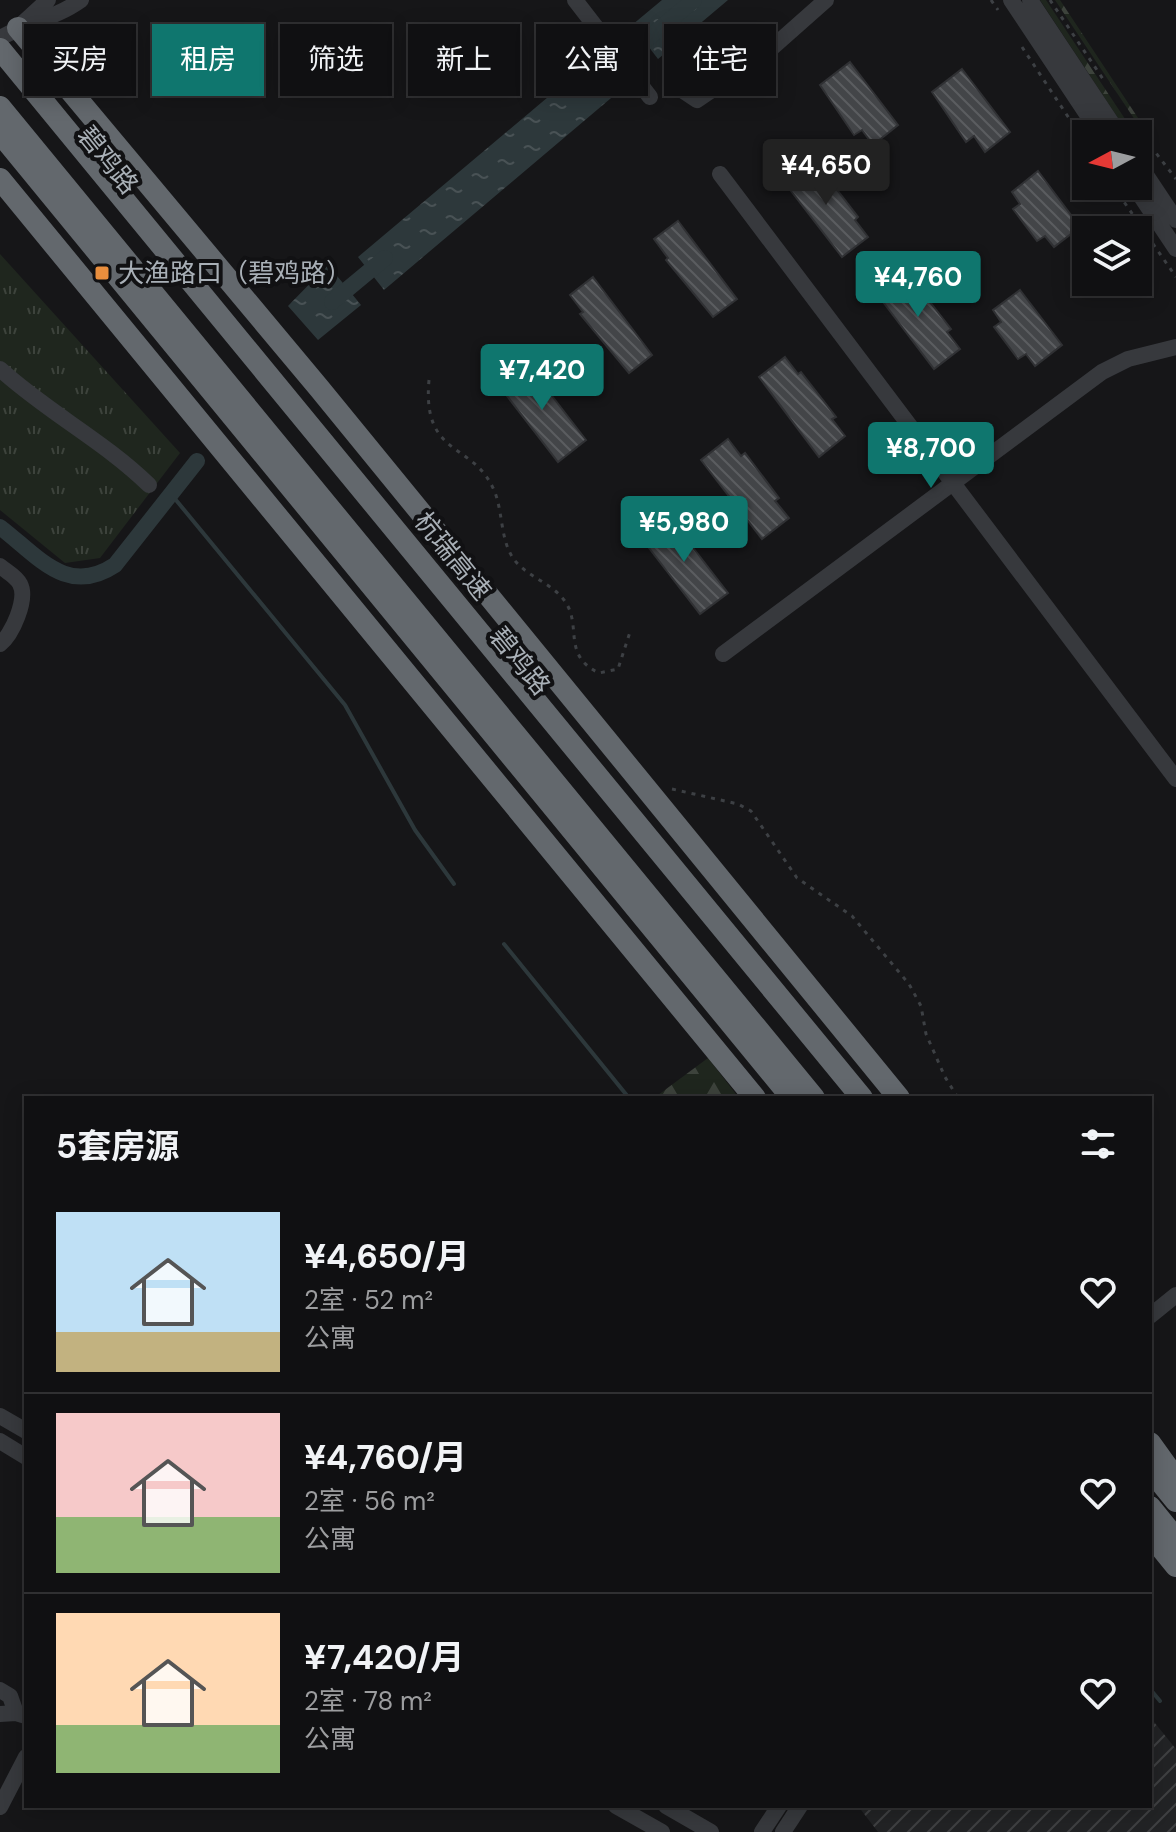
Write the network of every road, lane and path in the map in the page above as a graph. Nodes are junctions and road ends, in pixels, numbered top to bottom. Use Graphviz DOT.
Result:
graph roads {
  1 [pos="48,0"];
  2 [pos="81,0"];
  3 [pos="575,0"];
  4 [pos="826,0"];
  5 [pos="991,0"];
  6 [pos="1011,0"];
  7 [pos="1030,0"];
  8 [pos="1050,0"];
  9 [pos="1000,13"];
  10 [pos="9,33"];
  11 [pos="1017,39"];
  12 [pos="776,44"];
  13 [pos="0,49"];
  14 [pos="0,74"];
  15 [pos="1107,85"];
  16 [pos="650,97"];
  17 [pos="0,107"];
  18 [pos="1091,120"];
  19 [pos="1119,120"];
  20 [pos="1072,123"];
  21 [pos="0,133"];
  22 [pos="1152,155"];
  23 [pos="720,174"];
  24 [pos="0,179"];
  25 [pos="1176,179"];
  26 [pos="1152,184"];
  27 [pos="1123,200"];
  28 [pos="1143,200"];
  29 [pos="1176,220"];
  30 [pos="1176,249"];
  31 [pos="1176,277"];
  32 [pos="1176,347"];
  33 [pos="0,369"];
  34 [pos="429,380"];
  35 [pos="951,484"];
  36 [pos="149,485"];
  37 [pos="0,566"];
  38 [pos="631,629"];
  39 [pos="0,644"];
  40 [pos="723,654"];
  41 [pos="1176,779"];
  42 [pos="672,789"];
  43 [pos="753,1096"];
  44 [pos="790,1096"];
  45 [pos="812,1096"];
  46 [pos="842,1096"];
  47 [pos="860,1096"];
  48 [pos="897,1096"];
  49 [pos="957,1096"];
  50 [pos="1176,1295"];
  51 [pos="1152,1314"];
  52 [pos="0,1416"];
  53 [pos="24,1430"];
  54 [pos="0,1441"];
  55 [pos="1152,1449"];
  56 [pos="24,1456"];
  57 [pos="1152,1471"];
  58 [pos="1176,1479"];
  59 [pos="1176,1501"];
  60 [pos="1152,1509"];
  61 [pos="1152,1536"];
  62 [pos="1176,1539"];
  63 [pos="1152,1553"];
  64 [pos="1176,1566"];
  65 [pos="1176,1581"];
  66 [pos="0,1690"];
  67 [pos="14,1714"];
  68 [pos="24,1761"];
  69 [pos="0,1807"];
  70 [pos="620,1808"];
  71 [pos="669,1808"];
  72 [pos="778,1808"];
  73 [pos="799,1808"];
  74 [pos="662,1832"];
  75 [pos="711,1832"];
  76 [pos="762,1832"];
  77 [pos="783,1832"];
  1 -- 10 [label="street"];
  2 -- 10 [label="street"];
  3 -- 16 [label="street"];
  4 -- 12 [label="street"];
  5 -- 9 [label="path"];
  6 -- 18 [label="street"];
  7 -- 19 [label="street"];
  8 -- 15 [label="path"];
  10 -- 48 [label="highway"];
  11 -- 20 [label="path"];
  13 -- 47 [label="highway, 杭瑞高速"];
  14 -- 46 [label="highway, 碧鸡路"];
  17 -- 45 [label="highway, 碧鸡路"];
  21 -- 44 [label="highway"];
  22 -- 25 [label="path"];
  23 -- 35 [label="street"];
  24 -- 43 [label="highway"];
  26 -- 29 [label="street"];
  27 -- 31 [label="path"];
  28 -- 30 [label="street"];
  32 -- 35 [label="street"];
  33 -- 36 [label="street"];
  34 -- 38 [label="path"];
  35 -- 40 [label="street"];
  35 -- 41 [label="street"];
  37 -- 39 [label="street"];
  42 -- 49 [label="path"];
  50 -- 51 [label="street"];
  52 -- 53 [label="street"];
  54 -- 56 [label="street"];
  55 -- 58 [label="highway"];
  57 -- 59 [label="highway"];
  60 -- 62 [label="highway"];
  61 -- 64 [label="highway"];
  63 -- 65 [label="highway"];
  66 -- 67 [label="street"];
  68 -- 69 [label="street"];
  70 -- 74 [label="street"];
  71 -- 75 [label="street"];
  72 -- 76 [label="street"];
  73 -- 77 [label="street"];
}
